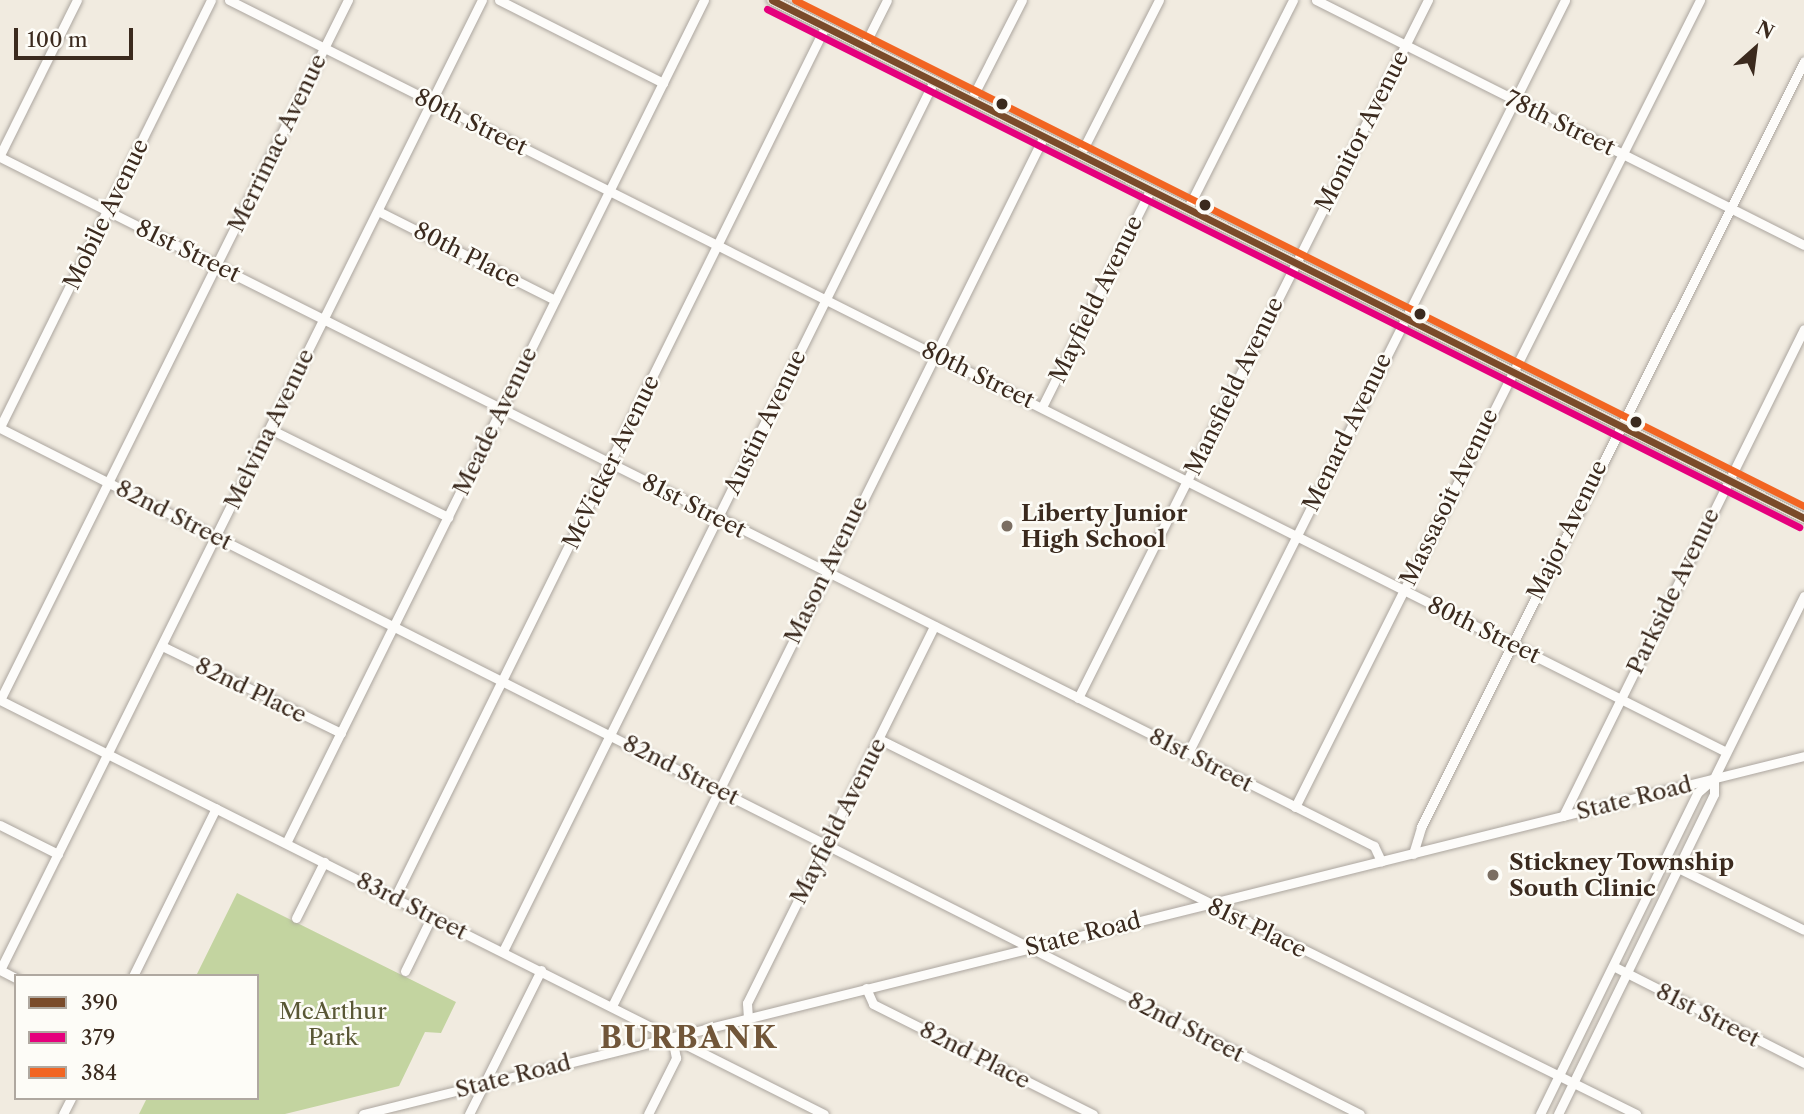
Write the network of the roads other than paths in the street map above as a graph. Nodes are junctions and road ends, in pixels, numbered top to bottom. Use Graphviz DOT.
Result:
graph roads {
  1 [pos="77,0"];
  2 [pos="211,0"];
  3 [pos="229,0"];
  4 [pos="348,0"];
  5 [pos="482,0"];
  6 [pos="499,0"];
  7 [pos="704,0"];
  8 [pos="772,0"];
  9 [pos="887,0"];
  10 [pos="1022,0"];
  11 [pos="1159,0"];
  12 [pos="1293,0"];
  13 [pos="1316,0"];
  14 [pos="1428,0"];
  15 [pos="1564,0"];
  16 [pos="1700,0"];
  17 [pos="825,27"];
  18 [pos="1405,45"];
  19 [pos="864,46"];
  20 [pos="324,48"];
  21 [pos="1804,61"];
  22 [pos="934,81"];
  23 [pos="663,83"];
  24 [pos="971,100"];
  25 [pos="1514,100"];
  26 [pos="430,102"];
  27 [pos="1044,136"];
  28 [pos="1622,153"];
  29 [pos="1080,155"];
  30 [pos="0,156"];
  31 [pos="609,190"];
  32 [pos="1150,190"];
  33 [pos="1188,208"];
  34 [pos="1729,208"];
  35 [pos="107,211"];
  36 [pos="378,211"];
  37 [pos="718,245"];
  38 [pos="1804,245"];
  39 [pos="1295,262"];
  40 [pos="216,265"];
  41 [pos="555,300"];
  42 [pos="826,300"];
  43 [pos="1404,317"];
  44 [pos="323,319"];
  45 [pos="1804,329"];
  46 [pos="934,354"];
  47 [pos="1512,371"];
  48 [pos="1042,407"];
  49 [pos="501,409"];
  50 [pos="1619,425"];
  51 [pos="0,427"];
  52 [pos="270,429"];
  53 [pos="611,464"];
  54 [pos="1727,479"];
  55 [pos="1187,480"];
  56 [pos="108,482"];
  57 [pos="448,517"];
  58 [pos="718,518"];
  59 [pos="1804,518"];
  60 [pos="216,537"];
  61 [pos="1295,537"];
  62 [pos="826,572"];
  63 [pos="1403,590"];
  64 [pos="1804,596"];
  65 [pos="394,625"];
  66 [pos="934,626"];
  67 [pos="1511,643"];
  68 [pos="162,646"];
  69 [pos="502,680"];
  70 [pos="1078,698"];
  71 [pos="1620,699"];
  72 [pos="0,700"];
  73 [pos="341,733"];
  74 [pos="611,734"];
  75 [pos="879,739"];
  76 [pos="1727,752"];
  77 [pos="1188,753"];
  78 [pos="108,754"];
  79 [pos="1804,756"];
  80 [pos="1713,778"];
  81 [pos="718,789"];
  82 [pos="1295,807"];
  83 [pos="216,808"];
  84 [pos="1563,816"];
  85 [pos="0,825"];
  86 [pos="286,843"];
  87 [pos="826,845"];
  88 [pos="58,854"];
  89 [pos="1413,854"];
  90 [pos="1381,861"];
  91 [pos="324,862"];
  92 [pos="1678,868"];
  93 [pos="395,897"];
  94 [pos="1206,903"];
  95 [pos="432,916"];
  96 [pos="296,918"];
  97 [pos="1804,930"];
  98 [pos="1027,948"];
  99 [pos="503,951"];
  100 [pos="1613,966"];
  101 [pos="0,970"];
  102 [pos="541,970"];
  103 [pos="405,971"];
  104 [pos="1626,973"];
  105 [pos="134,974"];
  106 [pos="866,988"];
  107 [pos="612,1006"];
  108 [pos="748,1018"];
  109 [pos="672,1037"];
  110 [pos="1804,1063"];
  111 [pos="1558,1077"];
  112 [pos="485,1083"];
  113 [pos="1574,1083"];
  114 [pos="363,1114"];
  115 [pos="469,1114"];
  116 [pos="648,1114"];
  117 [pos="824,1114"];
  118 [pos="1093,1114"];
  119 [pos="1360,1114"];
  120 [pos="1539,1114"];
  121 [pos="1558,1114"];
  122 [pos="1636,1114"];
  1 -- 30 [label="street"];
  2 -- 35 [label="street, Mobile Avenue"];
  3 -- 20 [label="street, 80th Street"];
  4 -- 20 [label="street, Merrimac Avenue"];
  5 -- 26 [label="street, Melvina Avenue"];
  6 -- 23 [label="street"];
  7 -- 23 [label="street, Meade Avenue"];
  8 -- 17 [label="main road"];
  9 -- 19 [label="street"];
  10 -- 24 [label="street"];
  11 -- 29 [label="street"];
  12 -- 33 [label="street"];
  13 -- 18 [label="street, 78th Street"];
  14 -- 18 [label="street, Monitor Avenue"];
  15 -- 25 [label="street, Menard Avenue"];
  16 -- 28 [label="street, Massasoit Avenue"];
  17 -- 19 [label="main road"];
  17 -- 37 [label="street, McVicker Avenue"];
  18 -- 25 [label="street, 78th Street"];
  18 -- 39 [label="street, Monitor Avenue"];
  19 -- 22 [label="main road"];
  20 -- 26 [label="street, 80th Street"];
  20 -- 40 [label="street, Merrimac Avenue"];
  21 -- 34 [label="street, Major Avenue"];
  22 -- 24 [label="main road"];
  22 -- 42 [label="street, Austin Avenue"];
  23 -- 31 [label="street, Meade Avenue"];
  24 -- 27 [label="main road"];
  25 -- 28 [label="street, 78th Street"];
  25 -- 43 [label="street, Menard Avenue"];
  26 -- 31 [label="street, 80th Street"];
  26 -- 36 [label="street, Melvina Avenue"];
  27 -- 29 [label="main road"];
  27 -- 46 [label="street, Mason Avenue"];
  28 -- 34 [label="street, 78th Street"];
  28 -- 47 [label="street, Massasoit Avenue"];
  29 -- 32 [label="main road"];
  30 -- 35 [label="street, 81st Street"];
  31 -- 37 [label="street, 80th Street"];
  31 -- 41 [label="street, Meade Avenue"];
  32 -- 33 [label="main road"];
  32 -- 48 [label="street, Mayfield Avenue"];
  33 -- 39 [label="main road"];
  34 -- 38 [label="street, 78th Street"];
  34 -- 50 [label="street, Major Avenue"];
  35 -- 40 [label="street, 81st Street"];
  35 -- 51 [label="street, Mobile Avenue"];
  36 -- 41 [label="street, 80th Place"];
  36 -- 44 [label="street, Melvina Avenue"];
  37 -- 42 [label="street, 80th Street"];
  37 -- 53 [label="street, McVicker Avenue"];
  39 -- 43 [label="main road"];
  39 -- 55 [label="street, Mansfield Avenue"];
  40 -- 44 [label="street, 81st Street"];
  40 -- 56 [label="street, Merrimac Avenue"];
  41 -- 49 [label="street, Meade Avenue"];
  42 -- 46 [label="street, 80th Street"];
  42 -- 58 [label="street, Austin Avenue"];
  43 -- 47 [label="main road"];
  43 -- 61 [label="street, Menard Avenue"];
  44 -- 49 [label="street, 81st Street"];
  44 -- 52 [label="street, Melvina Avenue"];
  45 -- 54 [label="street, Parkside Avenue"];
  46 -- 48 [label="street, 80th Street"];
  46 -- 62 [label="street, Mason Avenue"];
  47 -- 50 [label="main road"];
  47 -- 63 [label="street, Massasoit Avenue"];
  48 -- 55 [label="street, 80th Street"];
  49 -- 53 [label="street, 81st Street"];
  49 -- 57 [label="street, Meade Avenue"];
  50 -- 54 [label="main road"];
  50 -- 67 [label="street, Major Avenue"];
  51 -- 56 [label="street, 82nd Street"];
  52 -- 57 [label="street"];
  52 -- 60 [label="street, Melvina Avenue"];
  53 -- 58 [label="street, 81st Street"];
  53 -- 69 [label="street, McVicker Avenue"];
  54 -- 59 [label="main road"];
  54 -- 71 [label="street, Parkside Avenue"];
  55 -- 61 [label="street, 80th Street"];
  55 -- 70 [label="street, Mansfield Avenue"];
  56 -- 60 [label="street, 82nd Street"];
  56 -- 72 [label="street, Merrimac Avenue"];
  57 -- 65 [label="street, Meade Avenue"];
  58 -- 62 [label="street, 81st Street"];
  58 -- 74 [label="street, Austin Avenue"];
  60 -- 65 [label="street, 82nd Street"];
  60 -- 68 [label="street, Melvina Avenue"];
  61 -- 63 [label="street, 80th Street"];
  61 -- 77 [label="street, Menard Avenue"];
  62 -- 66 [label="street, 81st Street"];
  62 -- 81 [label="street, Mason Avenue"];
  63 -- 67 [label="street, 80th Street"];
  63 -- 82 [label="street, Massasoit Avenue"];
  64 -- 76 [label="street"];
  65 -- 69 [label="street, 82nd Street"];
  65 -- 73 [label="street, Meade Avenue"];
  66 -- 70 [label="street, 81st Street"];
  66 -- 75 [label="street, Mayfield Avenue"];
  67 -- 71 [label="street, 80th Street"];
  67 -- 89 [label="street, Major Avenue"];
  68 -- 73 [label="street, 82nd Place"];
  68 -- 78 [label="street, Melvina Avenue"];
  69 -- 74 [label="street, 82nd Street"];
  69 -- 93 [label="street, McVicker Avenue"];
  70 -- 77 [label="street, 81st Street"];
  71 -- 76 [label="street, 80th Street"];
  71 -- 84 [label="street, Parkside Avenue"];
  72 -- 78 [label="street, 83rd Street"];
  73 -- 86 [label="street, Meade Avenue"];
  74 -- 81 [label="street, 82nd Street"];
  74 -- 99 [label="street, Austin Avenue"];
  75 -- 87 [label="street, Mayfield Avenue"];
  75 -- 94 [label="street, 81st Place"];
  76 -- 80 [label="street"];
  77 -- 82 [label="street, 81st Street"];
  78 -- 83 [label="street, 83rd Street"];
  78 -- 88 [label="street, Melvina Avenue"];
  79 -- 80 [label="street, State Road"];
  80 -- 84 [label="street, State Road"];
  80 -- 92 [label="street"];
  80 -- 100 [label="street"];
  81 -- 87 [label="street, 82nd Street"];
  81 -- 107 [label="street, Mason Avenue"];
  82 -- 90 [label="street, 81st Street"];
  83 -- 86 [label="street, 83rd Street"];
  83 -- 105 [label="street"];
  84 -- 89 [label="street, State Road"];
  85 -- 88 [label="street"];
  86 -- 91 [label="street, 83rd Street"];
  87 -- 98 [label="street, 82nd Street"];
  87 -- 108 [label="street, Mayfield Avenue"];
  88 -- 101 [label="street, Melvina Avenue"];
  89 -- 90 [label="street, State Road"];
  90 -- 94 [label="street, State Road"];
  91 -- 93 [label="street, 83rd Street"];
  91 -- 96 [label="street"];
  92 -- 97 [label="street"];
  92 -- 104 [label="street"];
  93 -- 95 [label="street, 83rd Street"];
  94 -- 98 [label="street, State Road"];
  94 -- 111 [label="street, 81st Place"];
  95 -- 99 [label="street, 83rd Street"];
  95 -- 103 [label="street"];
  98 -- 106 [label="street, State Road"];
  98 -- 119 [label="street, 82nd Street"];
  99 -- 102 [label="street, 83rd Street"];
  100 -- 104 [label="street, 81st Street"];
  100 -- 111 [label="street"];
  102 -- 107 [label="street, 83rd Street"];
  102 -- 112 [label="street"];
  104 -- 110 [label="street, 81st Street"];
  104 -- 113 [label="street"];
  106 -- 108 [label="street, State Road"];
  106 -- 118 [label="street, 82nd Place"];
  107 -- 109 [label="street, 83rd Street"];
  108 -- 109 [label="street, State Road"];
  109 -- 112 [label="street, State Road"];
  109 -- 116 [label="street"];
  109 -- 117 [label="street, 83rd Street"];
  111 -- 113 [label="street, 81st Place"];
  111 -- 120 [label="street"];
  112 -- 114 [label="street, State Road"];
  112 -- 115 [label="street"];
  113 -- 121 [label="street"];
  113 -- 122 [label="street, 81st Place"];
}
